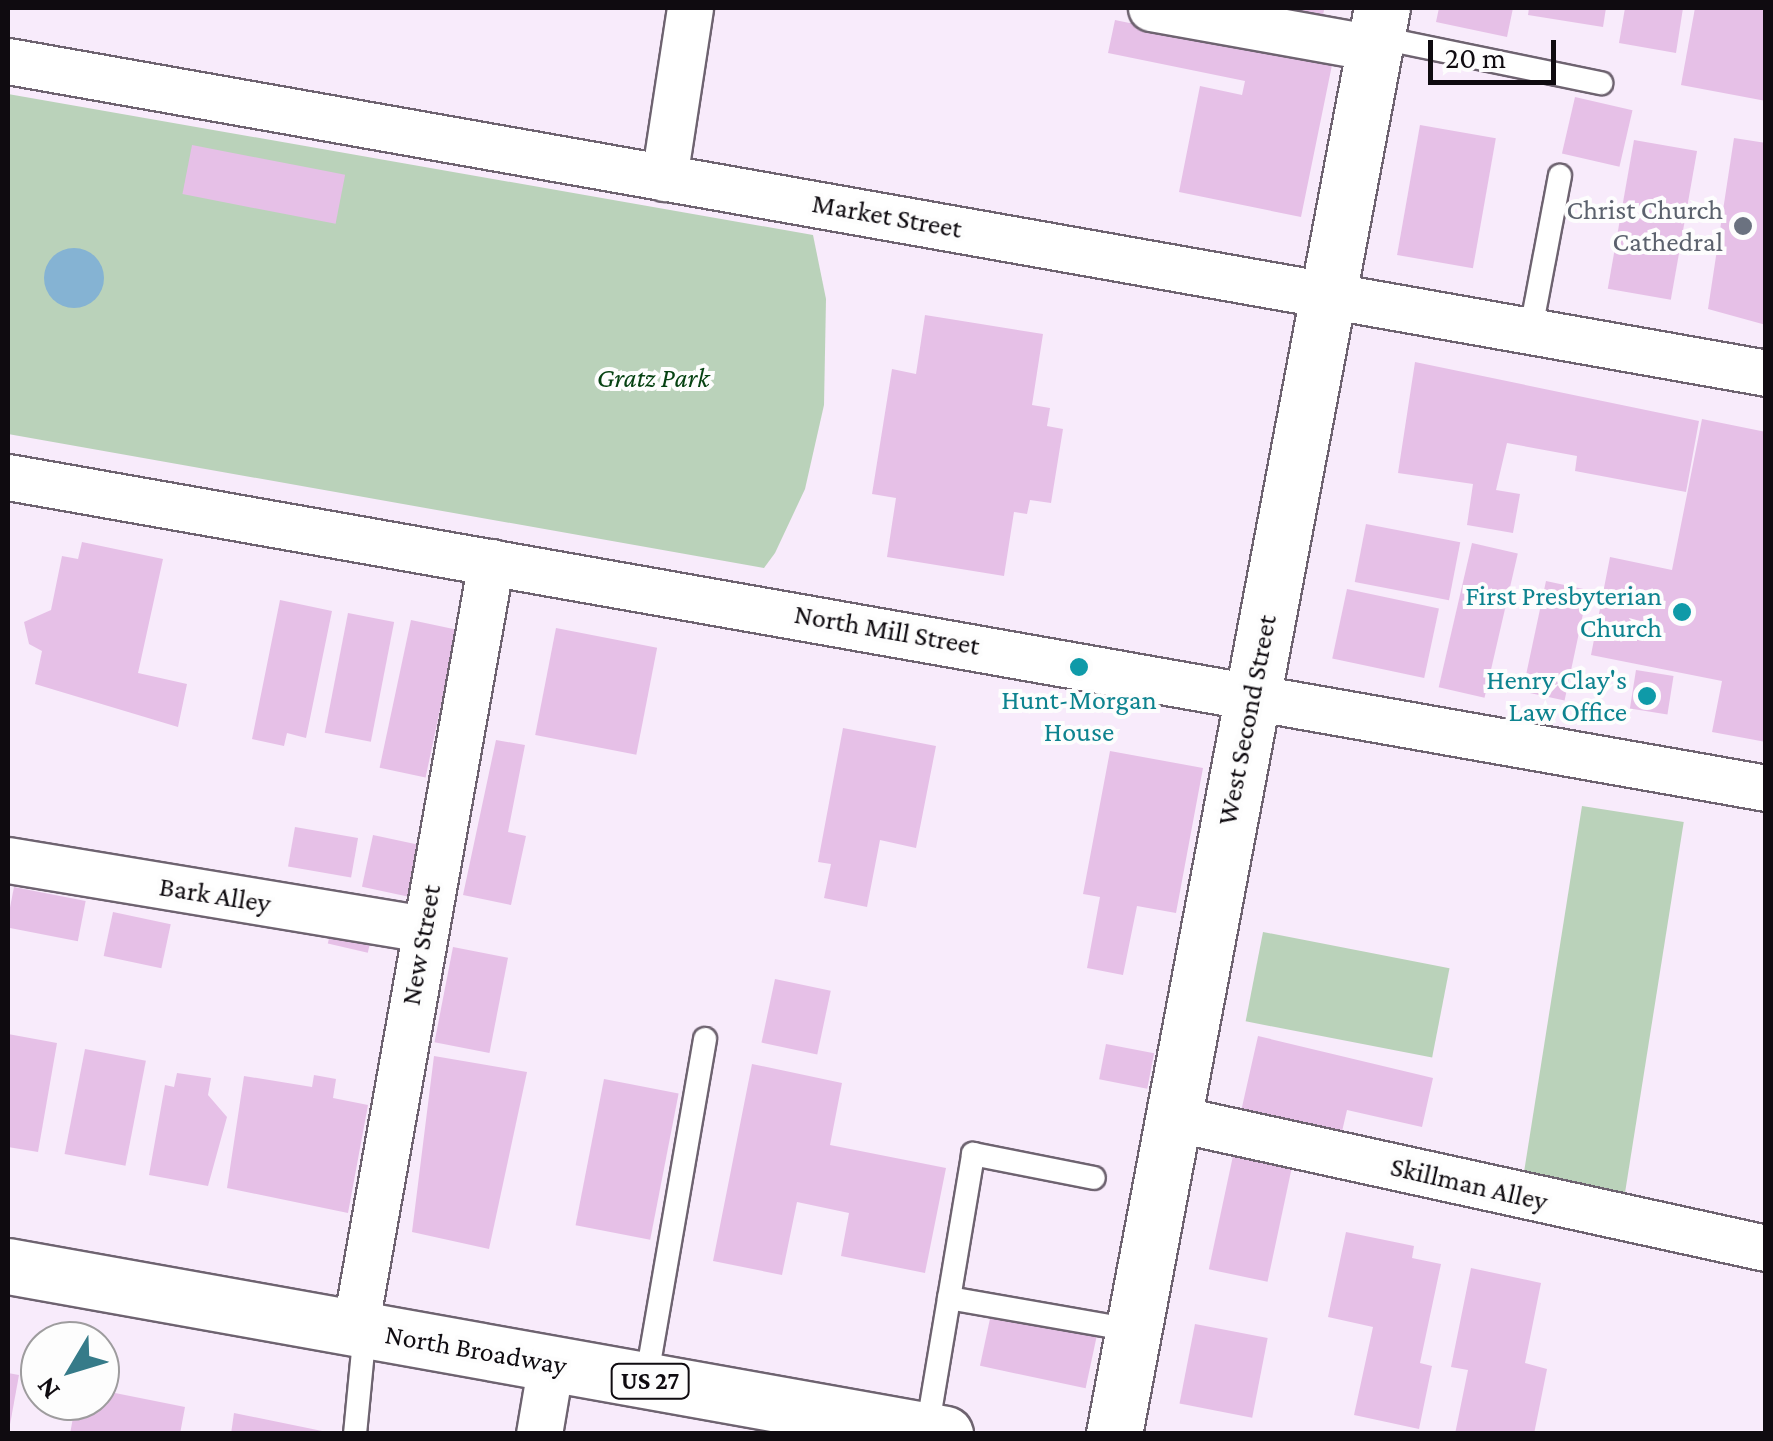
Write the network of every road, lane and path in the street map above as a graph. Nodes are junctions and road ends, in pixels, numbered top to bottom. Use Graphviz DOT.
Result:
graph roads {
  1 [pos="690,8"];
  2 [pos="1151,8"];
  3 [pos="1378,31"];
  4 [pos="8,61"];
  5 [pos="1601,83"];
  6 [pos="1560,176"];
  7 [pos="664,178"];
  8 [pos="1328,290"];
  9 [pos="1531,329"];
  10 [pos="1766,373"];
  11 [pos="8,477"];
  12 [pos="491,562"];
  13 [pos="1252,693"];
  14 [pos="1766,788"];
  15 [pos="8,860"];
  16 [pos="423,929"];
  17 [pos="705,1040"];
  18 [pos="1173,1118"];
  19 [pos="1094,1178"];
  20 [pos="1766,1248"];
  21 [pos="8,1266"];
  22 [pos="949,1298"];
  23 [pos="360,1330"];
  24 [pos="1133,1330"];
  25 [pos="551,1363"];
  26 [pos="646,1380"];
  27 [pos="936,1432"];
  28 [pos="355,1434"];
  29 [pos="539,1434"];
  30 [pos="1114,1434"];
  1 -- 7 [label="street"];
  2 -- 3 [label="street"];
  3 -- 5 [label="lane"];
  3 -- 8 [label="street, West Second Street"];
  4 -- 7 [label="street, Market Street"];
  6 -- 9 [label="lane"];
  7 -- 8 [label="street, Market Street"];
  8 -- 9 [label="street, Market Street"];
  8 -- 13 [label="street, West Second Street"];
  9 -- 10 [label="street, Market Street"];
  11 -- 12 [label="street, North Mill Street"];
  12 -- 13 [label="street, North Mill Street"];
  12 -- 16 [label="street, New Street"];
  13 -- 14 [label="street, North Mill Street"];
  13 -- 18 [label="street, West Second Street"];
  15 -- 16 [label="street, Bark Alley"];
  16 -- 23 [label="street, New Street"];
  17 -- 26 [label="lane"];
  18 -- 20 [label="street, Skillman Alley"];
  18 -- 24 [label="street, West Second Street"];
  19 -- 22 [label="lane"];
  21 -- 23 [label="street, North Broadway / US 27"];
  22 -- 24 [label="lane"];
  22 -- 27 [label="lane"];
  23 -- 25 [label="street, North Broadway / US 27"];
  23 -- 28 [label="lane"];
  24 -- 30 [label="street, West Second Street"];
  25 -- 26 [label="street, North Broadway / US 27"];
  25 -- 29 [label="street"];
  26 -- 27 [label="street, North Broadway / US 27"];
}
